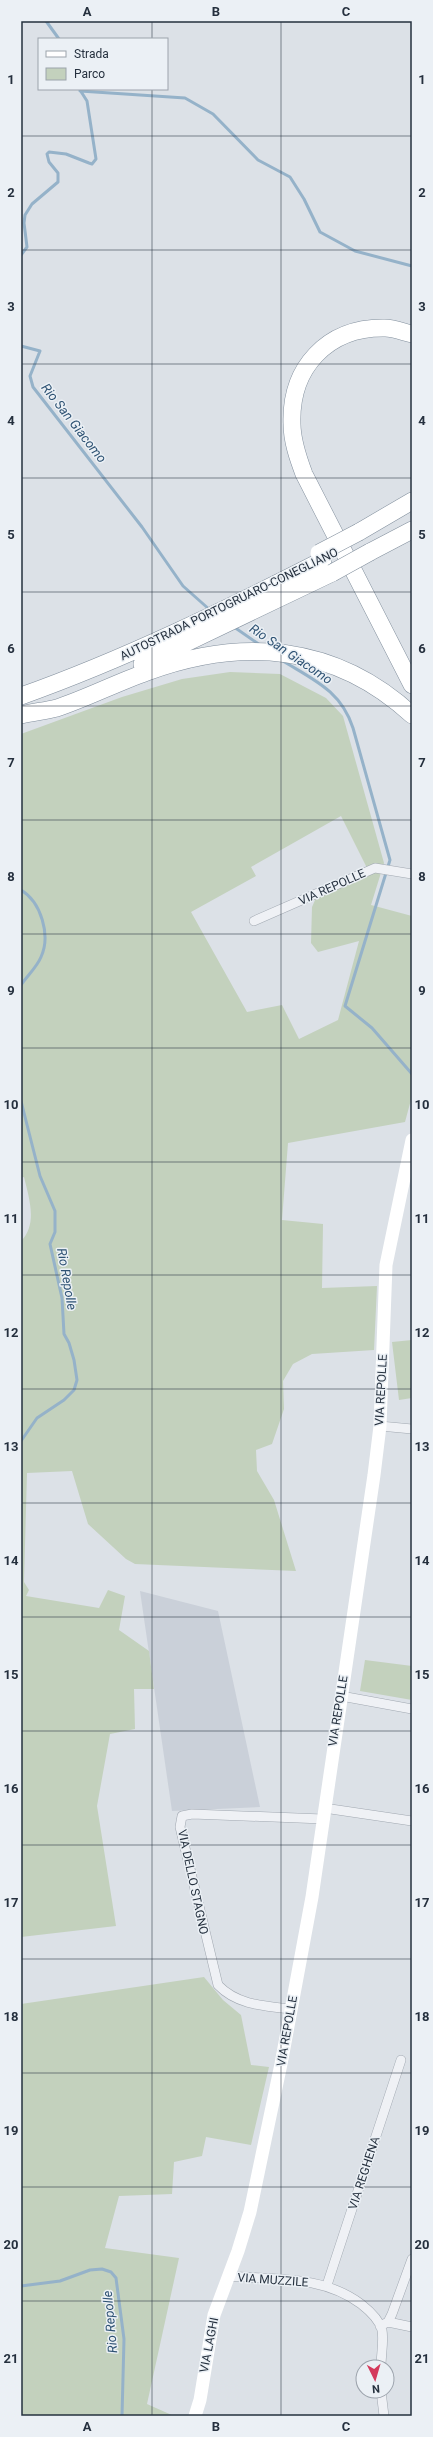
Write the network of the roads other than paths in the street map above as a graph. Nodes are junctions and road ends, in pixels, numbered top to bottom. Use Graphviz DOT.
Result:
graph roads {
  1 [pos="412,334"];
  2 [pos="412,501"];
  3 [pos="412,515"];
  4 [pos="412,530"];
  5 [pos="364,541"];
  6 [pos="325,562"];
  7 [pos="235,612"];
  8 [pos="412,686"];
  9 [pos="21,696"];
  10 [pos="21,714"];
  11 [pos="412,715"];
  12 [pos="412,874"];
  13 [pos="254,921"];
  14 [pos="412,1140"];
  15 [pos="380,1426"];
  16 [pos="412,1429"];
  17 [pos="340,1696"];
  18 [pos="412,1710"];
  19 [pos="323,1813"];
  20 [pos="412,1821"];
  21 [pos="291,2009"];
  22 [pos="401,2060"];
  23 [pos="412,2259"];
  24 [pos="229,2276"];
  25 [pos="327,2285"];
  26 [pos="384,2324"];
  27 [pos="412,2327"];
  28 [pos="382,2359"];
  29 [pos="382,2399"];
  30 [pos="195,2416"];
  31 [pos="384,2416"];
  1 -- 8 [label="highway"];
  2 -- 5 [label="highway"];
  3 -- 5 [label="highway, AUTOSTRADA PORTOGRUARO-CONEGLIANO"];
  4 -- 5 [label="highway, AUTOSTRADA PORTOGRUARO-CONEGLIANO"];
  5 -- 6 [label="highway, AUTOSTRADA PORTOGRUARO-CONEGLIANO, bridge"];
  5 -- 6 [label="highway, bridge"];
  6 -- 7 [label="highway, AUTOSTRADA PORTOGRUARO-CONEGLIANO"];
  6 -- 7 [label="highway, AUTOSTRADA PORTOGRUARO-CONEGLIANO"];
  7 -- 9 [label="highway, AUTOSTRADA PORTOGRUARO-CONEGLIANO"];
  7 -- 10 [label="highway, AUTOSTRADA PORTOGRUARO-CONEGLIANO"];
  10 -- 11 [label="highway"];
  12 -- 13 [label="street, VIA REPOLLE"];
  14 -- 15 [label="street, VIA REPOLLE"];
  15 -- 16 [label="street"];
  15 -- 17 [label="street, VIA REPOLLE"];
  17 -- 18 [label="street"];
  17 -- 19 [label="street, VIA REPOLLE"];
  19 -- 20 [label="street"];
  19 -- 21 [label="street, VIA REPOLLE"];
  19 -- 21 [label="street, VIA DELLO STAGNO"];
  21 -- 24 [label="street, VIA REPOLLE"];
  22 -- 25 [label="street, VIA REGHENA"];
  23 -- 26 [label="street"];
  24 -- 25 [label="street, VIA MUZZILE"];
  24 -- 30 [label="street, VIA LAGHI"];
  25 -- 26 [label="street, VIA MUZZILE"];
  26 -- 27 [label="street"];
  26 -- 28 [label="street"];
  29 -- 31 [label="street"];
}
